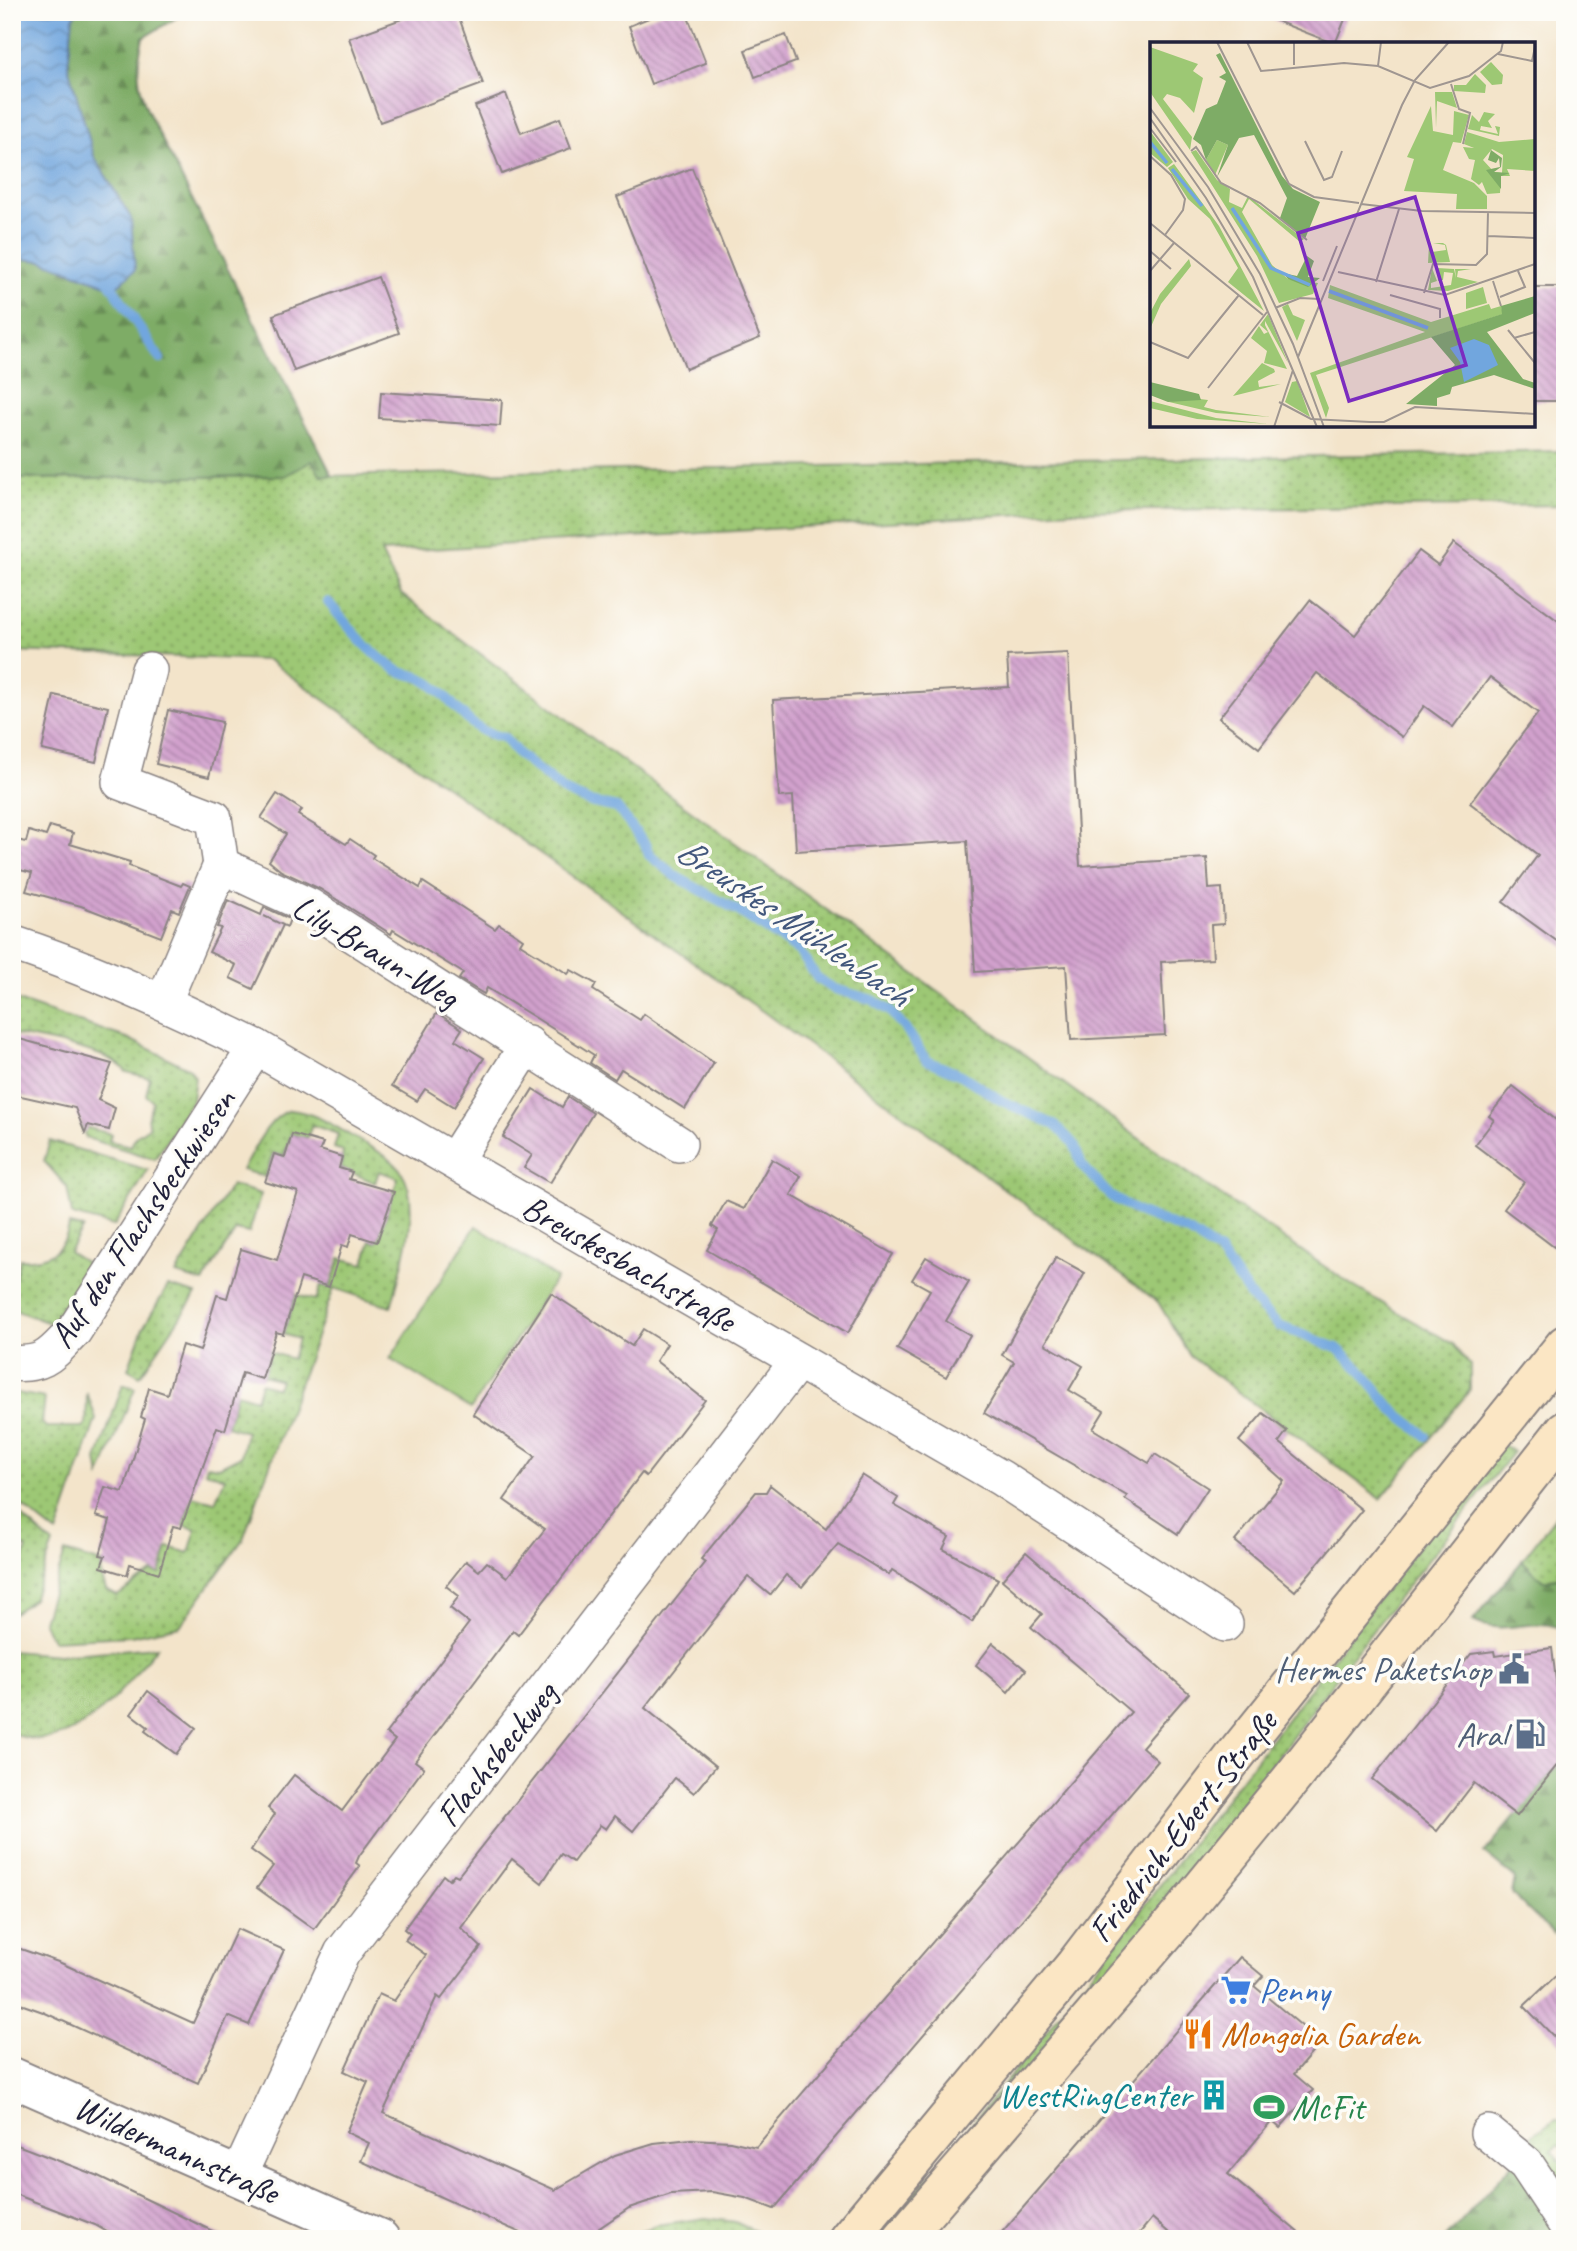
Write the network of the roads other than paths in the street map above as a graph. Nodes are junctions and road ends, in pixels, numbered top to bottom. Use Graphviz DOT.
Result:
graph roads {
  1 [pos="149,670"];
  2 [pos="221,865"];
  3 [pos="12,943"];
  4 [pos="164,1001"];
  5 [pos="528,1044"];
  6 [pos="256,1047"];
  7 [pos="680,1144"];
  8 [pos="454,1161"];
  9 [pos="1560,1357"];
  10 [pos="798,1360"];
  11 [pos="12,1363"];
  12 [pos="1565,1430"];
  13 [pos="1225,1625"];
  14 [pos="12,2077"];
  15 [pos="1488,2133"];
  16 [pos="239,2175"];
  17 [pos="1565,2222"];
  18 [pos="380,2239"];
  19 [pos="848,2239"];
  20 [pos="902,2239"];
  1 -- 2 [label="street"];
  2 -- 4 [label="street"];
  2 -- 5 [label="street, Lily-Braun-Weg"];
  3 -- 4 [label="street, Breuskesbachstraße"];
  4 -- 6 [label="street, Breuskesbachstraße"];
  5 -- 7 [label="street, Lily-Braun-Weg"];
  5 -- 8 [label="street"];
  6 -- 8 [label="street, Breuskesbachstraße"];
  6 -- 11 [label="street, Auf den Flachsbeckwiesen"];
  8 -- 10 [label="street, Breuskesbachstraße"];
  9 -- 19 [label="main road, Friedrich-Ebert-Straße"];
  10 -- 13 [label="street, Breuskesbachstraße"];
  10 -- 16 [label="street, Flachsbeckweg"];
  12 -- 20 [label="main road, Friedrich-Ebert-Straße"];
  14 -- 16 [label="street, Wildermannstraße"];
  15 -- 17 [label="street"];
  16 -- 18 [label="street, Wildermannstraße"];
}
